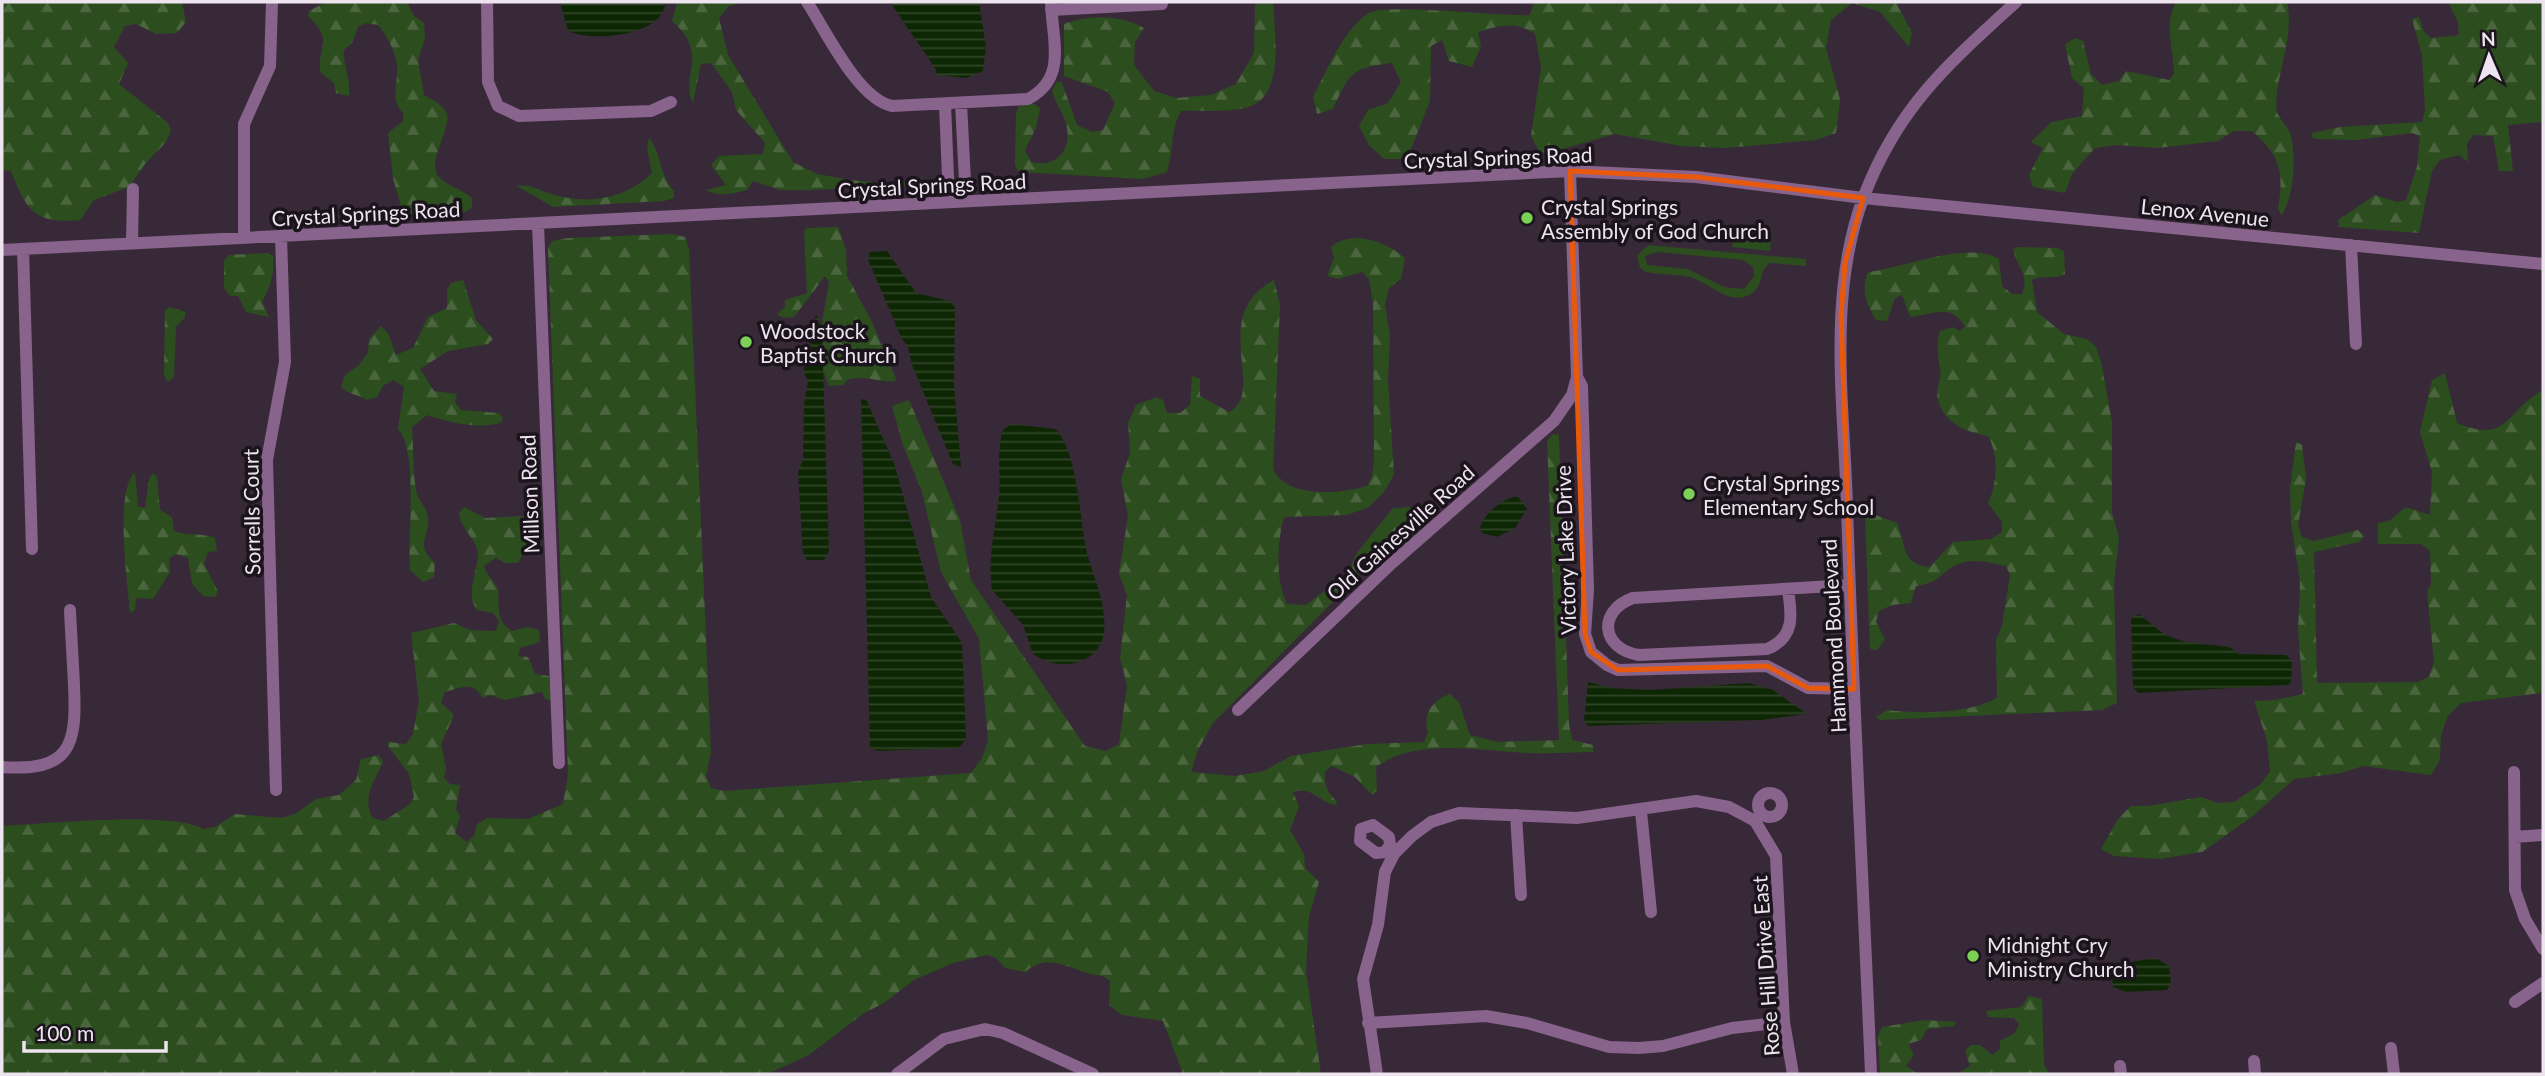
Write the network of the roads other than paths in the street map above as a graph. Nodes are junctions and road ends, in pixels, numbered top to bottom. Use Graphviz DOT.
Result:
graph roads {
  1 [pos="272,2"];
  2 [pos="487,2"];
  3 [pos="807,2"];
  4 [pos="2016,2"];
  5 [pos="1162,4"];
  6 [pos="1051,6"];
  7 [pos="671,102"];
  8 [pos="961,103"];
  9 [pos="945,104"];
  10 [pos="1570,171"];
  11 [pos="133,189"];
  12 [pos="1863,198"];
  13 [pos="966,201"];
  14 [pos="949,202"];
  15 [pos="538,224"];
  16 [pos="281,236"];
  17 [pos="244,238"];
  18 [pos="132,243"];
  19 [pos="2351,245"];
  20 [pos="23,249"];
  21 [pos="2,250"];
  22 [pos="2543,264"];
  23 [pos="2356,344"];
  24 [pos="1577,377"];
  25 [pos="32,549"];
  26 [pos="1849,586"];
  27 [pos="1788,590"];
  28 [pos="70,610"];
  29 [pos="1854,689"];
  30 [pos="1238,710"];
  31 [pos="559,763"];
  32 [pos="2,767"];
  33 [pos="2514,772"];
  34 [pos="276,790"];
  35 [pos="1641,811"];
  36 [pos="1516,815"];
  37 [pos="2543,835"];
  38 [pos="2515,837"];
  39 [pos="1521,895"];
  40 [pos="1651,912"];
  41 [pos="2543,949"];
  42 [pos="2543,983"];
  43 [pos="2515,1002"];
  44 [pos="1784,1022"];
  45 [pos="1368,1023"];
  46 [pos="2390,1048"];
  47 [pos="897,1074"];
  48 [pos="1093,1074"];
  49 [pos="1377,1074"];
  50 [pos="1793,1074"];
  51 [pos="1871,1074"];
  52 [pos="2394,1074"];
  1 -- 17 [label="street"];
  2 -- 7 [label="street"];
  3 -- 9 [label="street"];
  4 -- 12 [label="street, Hammond Boulevard"];
  5 -- 6 [label="street"];
  6 -- 8 [label="street"];
  8 -- 9 [label="street"];
  8 -- 13 [label="street"];
  9 -- 14 [label="street"];
  10 -- 12 [label="street, Crystal Springs Road"];
  10 -- 13 [label="street, Crystal Springs Road"];
  10 -- 24 [label="street, Victory Lake Drive"];
  11 -- 18 [label="street"];
  12 -- 19 [label="street, Lenox Avenue"];
  12 -- 26 [label="street, Hammond Boulevard"];
  13 -- 14 [label="street, Crystal Springs Road"];
  14 -- 15 [label="street, Crystal Springs Road"];
  15 -- 16 [label="street, Crystal Springs Road"];
  15 -- 31 [label="street, Millson Road"];
  16 -- 17 [label="street, Crystal Springs Road"];
  16 -- 34 [label="street, Sorrells Court"];
  17 -- 18 [label="street, Crystal Springs Road"];
  18 -- 20 [label="street, Crystal Springs Road"];
  19 -- 22 [label="street, Lenox Avenue"];
  19 -- 23 [label="street"];
  20 -- 21 [label="street, Crystal Springs Road"];
  20 -- 25 [label="street"];
  24 -- 29 [label="street, Victory Lake Drive"];
  24 -- 30 [label="street, Old Gainesville Road"];
  26 -- 27 [label="street"];
  26 -- 29 [label="street, Hammond Boulevard"];
  27 -- 27 [label="street"];
  28 -- 32 [label="street"];
  29 -- 51 [label="street, Hammond Boulevard"];
  33 -- 38 [label="street"];
  35 -- 36 [label="street"];
  35 -- 40 [label="street"];
  35 -- 44 [label="street, Rose Hill Drive East"];
  36 -- 39 [label="street"];
  36 -- 45 [label="street"];
  37 -- 38 [label="street"];
  38 -- 41 [label="street"];
  42 -- 43 [label="street"];
  44 -- 45 [label="street"];
  44 -- 50 [label="street, Rose Hill Drive East"];
  45 -- 49 [label="street"];
  46 -- 52 [label="street"];
  47 -- 48 [label="street"];
}
